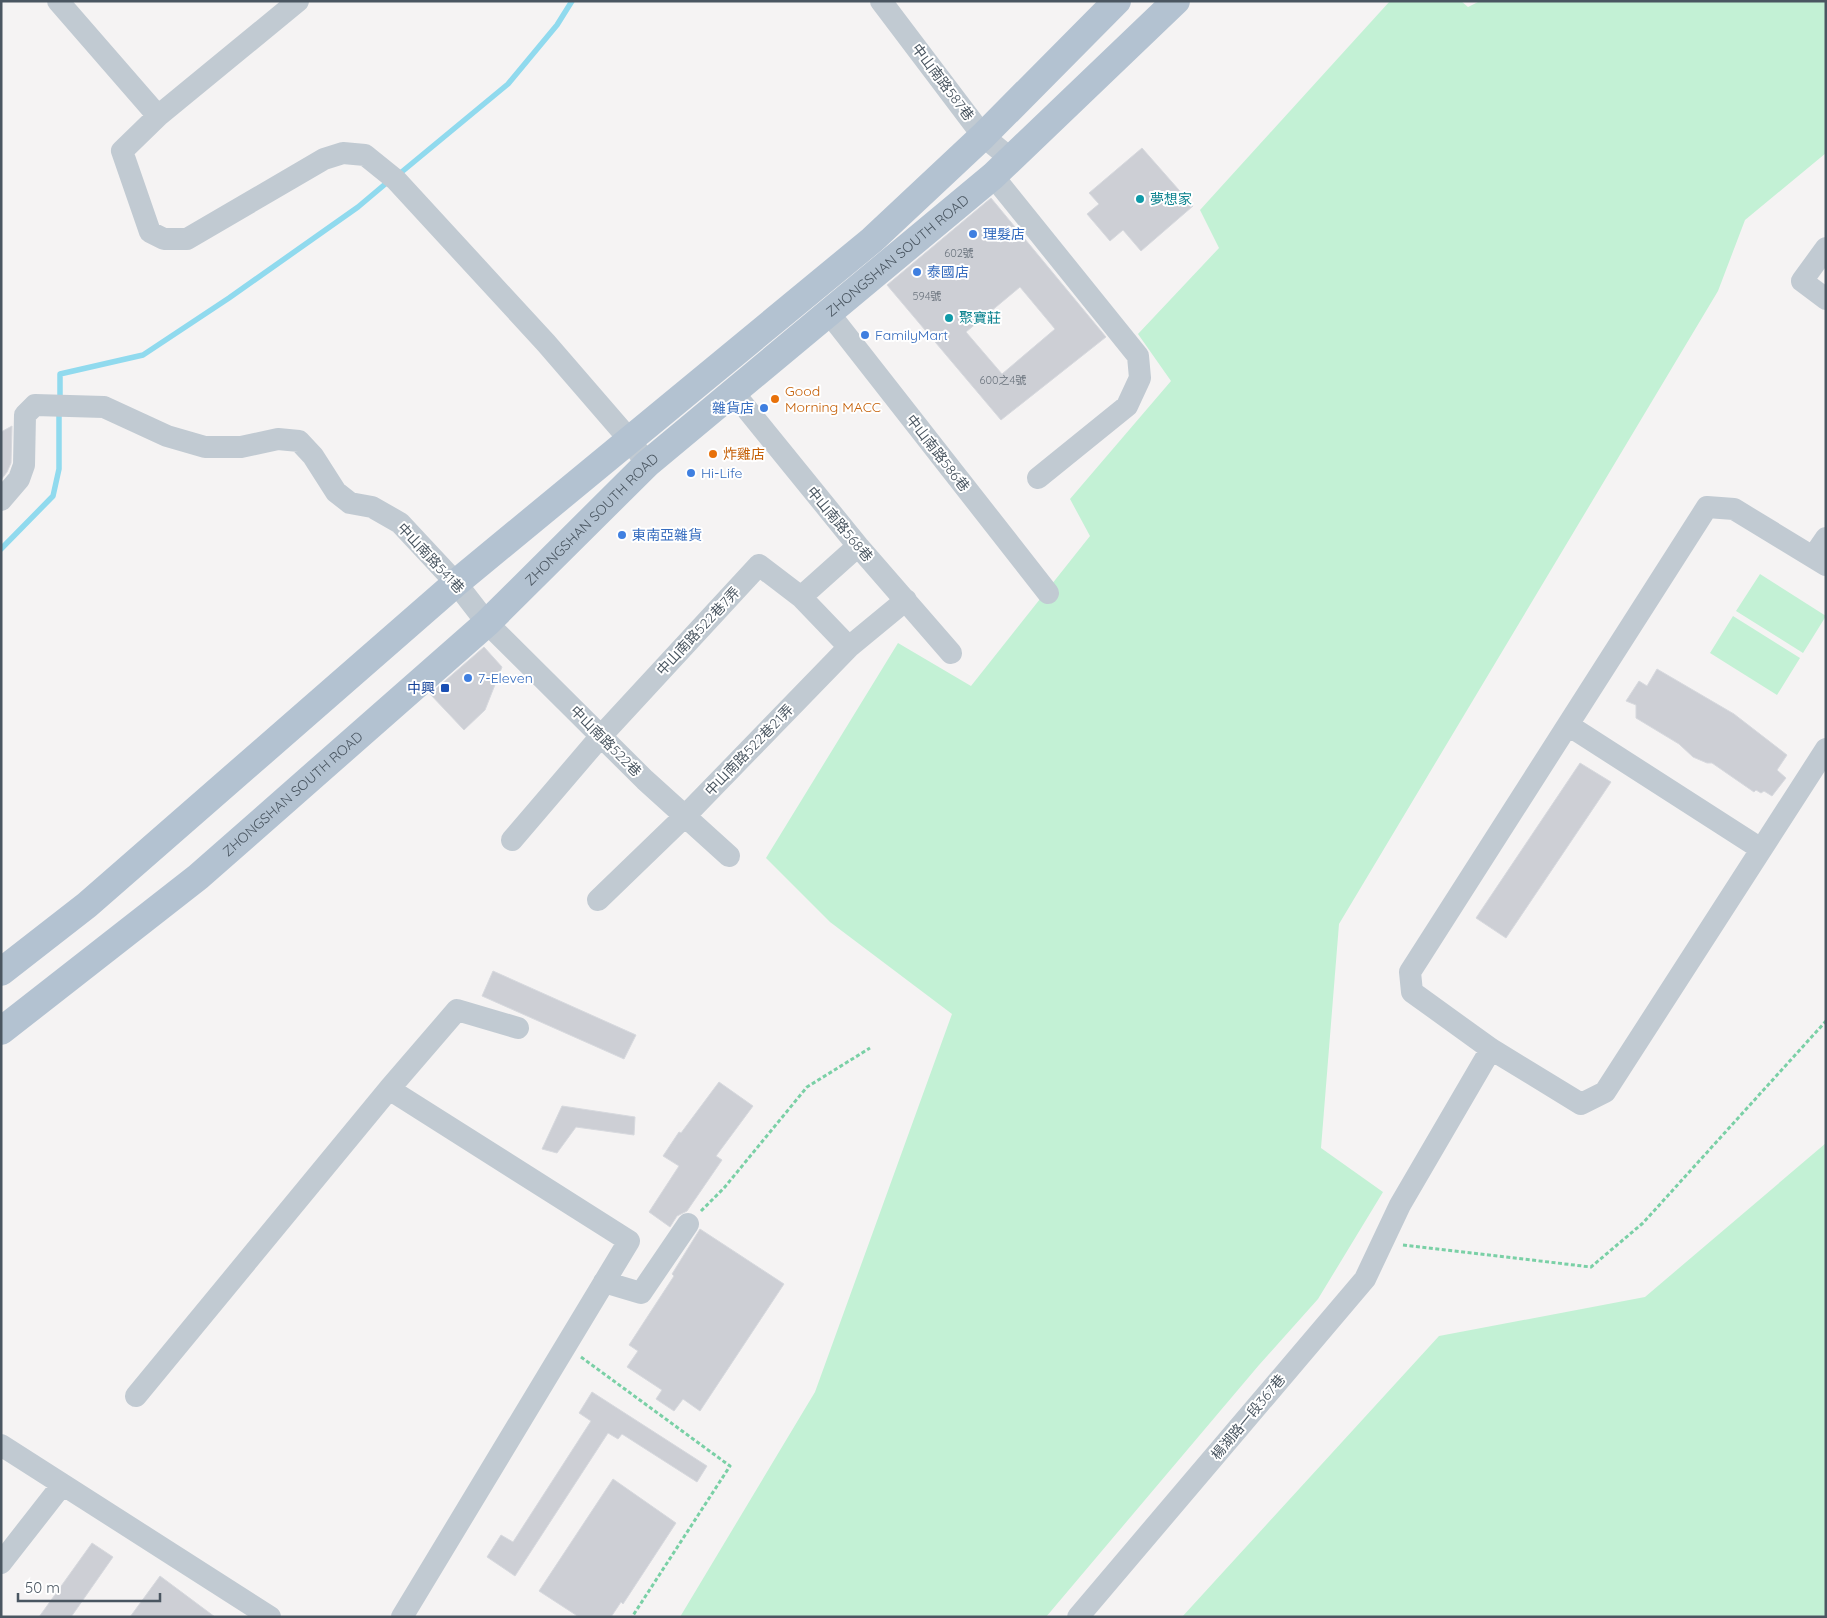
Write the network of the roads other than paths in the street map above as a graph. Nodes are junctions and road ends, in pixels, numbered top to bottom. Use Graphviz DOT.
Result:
graph roads {
  1 [pos="58,1"];
  2 [pos="298,1"];
  3 [pos="881,1"];
  4 [pos="1117,1"];
  5 [pos="1176,1"];
  6 [pos="158,116"];
  7 [pos="984,136"];
  8 [pos="1002,168"];
  9 [pos="1826,248"];
  10 [pos="1826,299"];
  11 [pos="828,312"];
  12 [pos="733,392"];
  13 [pos="629,439"];
  14 [pos="647,464"];
  15 [pos="1038,478"];
  16 [pos="1,500"];
  17 [pos="1826,538"];
  18 [pos="858,546"];
  19 [pos="1820,561"];
  20 [pos="456,583"];
  21 [pos="1048,593"];
  22 [pos="801,597"];
  23 [pos="906,600"];
  24 [pos="486,623"];
  25 [pos="849,647"];
  26 [pos="951,653"];
  27 [pos="1568,725"];
  28 [pos="602,736"];
  29 [pos="1826,749"];
  30 [pos="686,816"];
  31 [pos="512,840"];
  32 [pos="1761,849"];
  33 [pos="729,856"];
  34 [pos="598,900"];
  35 [pos="1,972"];
  36 [pos="518,1028"];
  37 [pos="1,1031"];
  38 [pos="1492,1049"];
  39 [pos="390,1089"];
  40 [pos="688,1224"];
  41 [pos="604,1282"];
  42 [pos="136,1396"];
  43 [pos="1,1445"];
  44 [pos="62,1485"];
  45 [pos="1,1563"];
  46 [pos="270,1617"];
  47 [pos="402,1617"];
  48 [pos="1078,1617"];
  1 -- 6 [label="street"];
  2 -- 6 [label="street"];
  3 -- 7 [label="street, 中山南路587巷"];
  4 -- 7 [label="main road, ZHONGSHAN SOUTH ROAD"];
  5 -- 8 [label="main road, ZHONGSHAN SOUTH ROAD"];
  6 -- 13 [label="street"];
  7 -- 8 [label="street, 中山南路587巷"];
  7 -- 13 [label="main road, ZHONGSHAN SOUTH ROAD"];
  8 -- 11 [label="main road, ZHONGSHAN SOUTH ROAD"];
  8 -- 15 [label="street, 中山南路587巷"];
  9 -- 10 [label="street"];
  11 -- 12 [label="main road, ZHONGSHAN SOUTH ROAD"];
  11 -- 21 [label="street, 中山南路586巷"];
  12 -- 14 [label="main road, ZHONGSHAN SOUTH ROAD"];
  12 -- 18 [label="street, 中山南路568巷"];
  13 -- 14 [label="street"];
  13 -- 20 [label="main road, ZHONGSHAN SOUTH ROAD"];
  14 -- 24 [label="main road, ZHONGSHAN SOUTH ROAD"];
  16 -- 20 [label="street, 中山南路541巷"];
  17 -- 19 [label="street"];
  18 -- 22 [label="street"];
  18 -- 23 [label="street, 中山南路568巷"];
  19 -- 27 [label="street"];
  20 -- 24 [label="street, 中山南路541巷"];
  20 -- 35 [label="main road, ZHONGSHAN SOUTH ROAD"];
  22 -- 25 [label="street"];
  22 -- 28 [label="street, 中山南路522巷7弄"];
  23 -- 25 [label="street, 中山南路522巷21弄"];
  23 -- 26 [label="street, 中山南路568巷"];
  24 -- 28 [label="street, 中山南路522巷"];
  24 -- 37 [label="main road, ZHONGSHAN SOUTH ROAD"];
  25 -- 30 [label="street, 中山南路522巷21弄"];
  27 -- 32 [label="street"];
  27 -- 38 [label="street"];
  28 -- 30 [label="street, 中山南路522巷"];
  28 -- 31 [label="street"];
  29 -- 32 [label="street"];
  30 -- 33 [label="street, 中山南路522巷"];
  30 -- 34 [label="street, 中山南路522巷21弄"];
  32 -- 38 [label="street"];
  36 -- 39 [label="street"];
  38 -- 48 [label="street, 楊湖路一段367巷"];
  39 -- 41 [label="street"];
  39 -- 42 [label="street"];
  40 -- 41 [label="street"];
  41 -- 47 [label="street"];
  43 -- 44 [label="street"];
  44 -- 45 [label="street"];
  44 -- 46 [label="street"];
}
